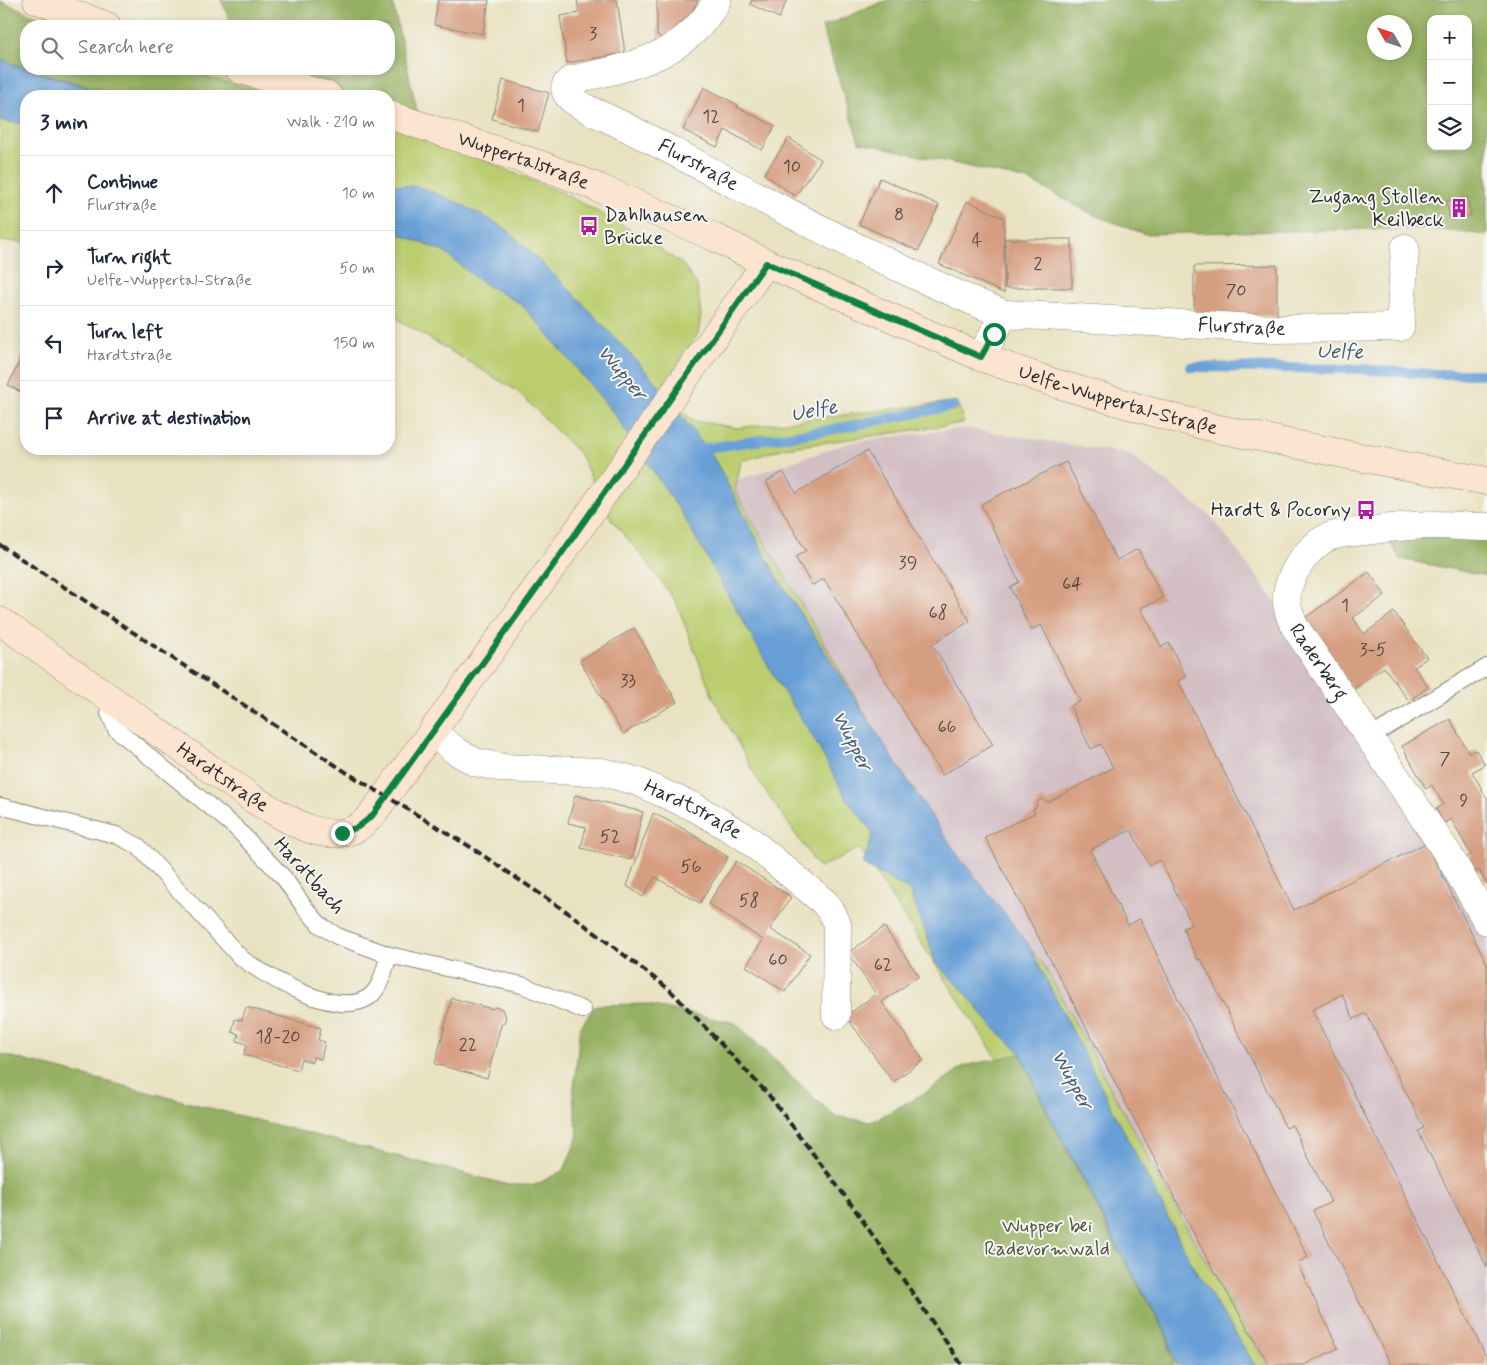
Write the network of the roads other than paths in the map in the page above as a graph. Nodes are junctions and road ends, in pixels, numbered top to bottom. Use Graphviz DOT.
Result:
graph roads {
  1 [pos="37,0"];
  2 [pos="717,0"];
  3 [pos="91,20"];
  4 [pos="259,75"];
  5 [pos="308,90"];
  6 [pos="395,117"];
  7 [pos="1405,248"];
  8 [pos="766,263"];
  9 [pos="1004,314"];
  10 [pos="981,357"];
  11 [pos="1487,481"];
  12 [pos="1487,527"];
  13 [pos="0,621"];
  14 [pos="1487,667"];
  15 [pos="113,700"];
  16 [pos="432,732"];
  17 [pos="1370,737"];
  18 [pos="0,806"];
  19 [pos="1487,921"];
  20 [pos="389,955"];
  21 [pos="583,1010"];
  22 [pos="836,1015"];
  1 -- 3 [label="main road"];
  2 -- 9 [label="street, Flurstraße"];
  4 -- 5 [label="main road"];
  6 -- 8 [label="main road, Wuppertalstraße"];
  7 -- 9 [label="street, Flurstraße"];
  8 -- 10 [label="main road, Uelfe-Wuppertal-Straße"];
  8 -- 16 [label="main road, Hardtstraße"];
  9 -- 10 [label="street"];
  10 -- 11 [label="main road, Uelfe-Wuppertal-Straße"];
  12 -- 17 [label="street, Raderberg"];
  13 -- 15 [label="main road, Hardtstraße"];
  14 -- 17 [label="lane"];
  15 -- 16 [label="main road, Hardtstraße"];
  15 -- 20 [label="lane, Hardtbach"];
  16 -- 22 [label="street, Hardtstraße"];
  17 -- 19 [label="street, Raderberg"];
  18 -- 20 [label="lane"];
  20 -- 21 [label="lane, Hardtbach"];
}
